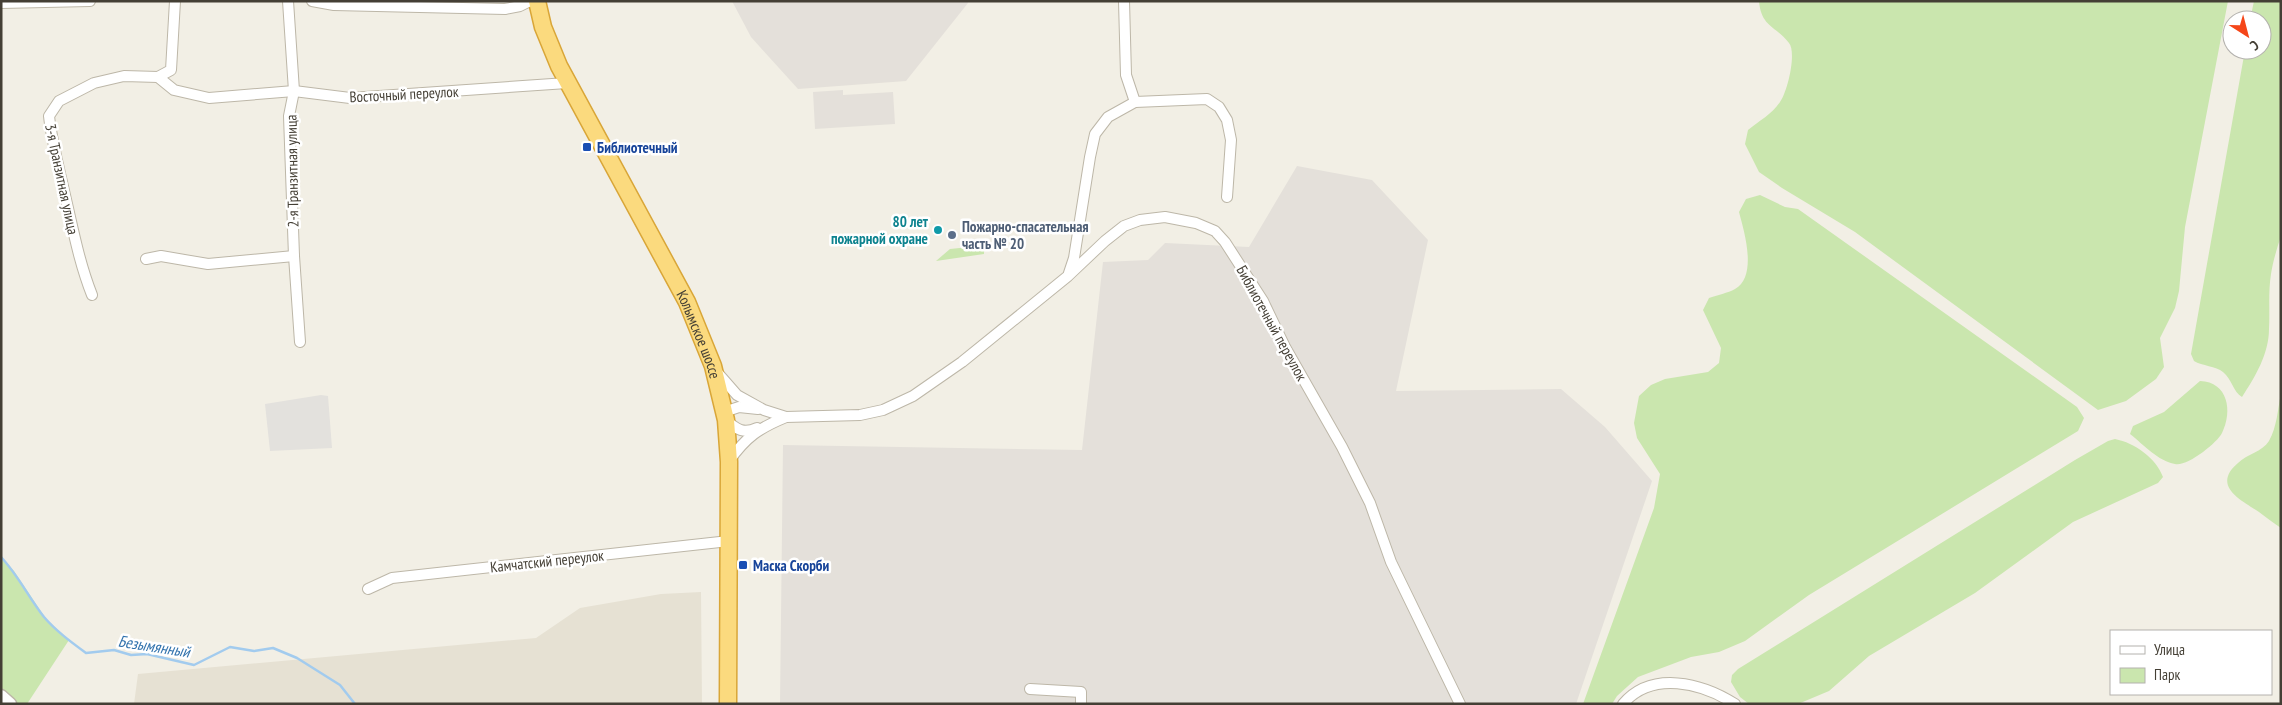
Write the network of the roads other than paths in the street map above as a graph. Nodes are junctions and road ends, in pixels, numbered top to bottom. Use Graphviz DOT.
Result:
graph roads {
  1 [pos="90,1"];
  2 [pos="175,1"];
  3 [pos="288,1"];
  4 [pos="312,1"];
  5 [pos="530,1"];
  6 [pos="537,1"];
  7 [pos="1124,1"];
  8 [pos="1,3"];
  9 [pos="158,77"];
  10 [pos="567,82"];
  11 [pos="294,91"];
  12 [pos="1135,102"];
  13 [pos="1227,197"];
  14 [pos="294,256"];
  15 [pos="146,259"];
  16 [pos="1068,276"];
  17 [pos="92,295"];
  18 [pos="300,342"];
  19 [pos="713,366"];
  20 [pos="764,410"];
  21 [pos="725,416"];
  22 [pos="786,416"];
  23 [pos="762,426"];
  24 [pos="729,462"];
  25 [pos="728,541"];
  26 [pos="368,589"];
  27 [pos="1030,689"];
  28 [pos="1,696"];
  29 [pos="10,704"];
  30 [pos="728,704"];
  31 [pos="1081,704"];
  32 [pos="1460,704"];
  33 [pos="1623,704"];
  34 [pos="1735,704"];
  1 -- 8 [label="street"];
  2 -- 9 [label="street"];
  3 -- 11 [label="street, 2-я Транзитная улица"];
  4 -- 5 [label="street"];
  6 -- 10 [label="highway, Колымское шоссе"];
  7 -- 12 [label="street"];
  9 -- 11 [label="street, Восточный переулок"];
  9 -- 17 [label="street, 3-я Транзитная улица"];
  10 -- 11 [label="street, Восточный переулок"];
  10 -- 19 [label="highway, Колымское шоссе"];
  11 -- 14 [label="street, 2-я Транзитная улица"];
  12 -- 13 [label="street"];
  12 -- 16 [label="street"];
  14 -- 15 [label="street"];
  14 -- 18 [label="street, 2-я Транзитная улица"];
  16 -- 22 [label="street, Библиотечный переулок"];
  16 -- 32 [label="street, Библиотечный переулок"];
  19 -- 20 [label="street, Библиотечный переулок"];
  19 -- 21 [label="highway, Колымское шоссе"];
  20 -- 21 [label="street"];
  20 -- 22 [label="street, Библиотечный переулок"];
  21 -- 23 [label="street"];
  21 -- 24 [label="highway, Колымское шоссе"];
  22 -- 23 [label="street, Библиотечный переулок"];
  23 -- 24 [label="street, Библиотечный переулок"];
  24 -- 25 [label="highway, Колымское шоссе"];
  25 -- 26 [label="street, Камчатский переулок"];
  25 -- 30 [label="highway, Колымское шоссе"];
  27 -- 31 [label="street"];
  28 -- 29 [label="street"];
  33 -- 34 [label="street"];
}
